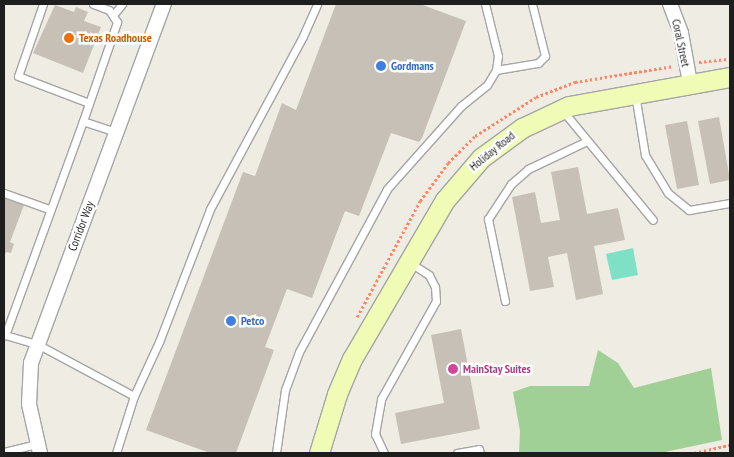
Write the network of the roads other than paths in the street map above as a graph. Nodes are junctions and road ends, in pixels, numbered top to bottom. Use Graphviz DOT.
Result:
graph roads {
  1 [pos="43,4"];
  2 [pos="93,4"];
  3 [pos="122,4"];
  4 [pos="164,4"];
  5 [pos="318,4"];
  6 [pos="484,4"];
  7 [pos="532,4"];
  8 [pos="670,4"];
  9 [pos="114,14"];
  10 [pos="496,70"];
  11 [pos="730,77"];
  12 [pos="690,83"];
  13 [pos="635,92"];
  14 [pos="90,103"];
  15 [pos="562,109"];
  16 [pos="84,121"];
  17 [pos="116,132"];
  18 [pos="587,141"];
  19 [pos="4,193"];
  20 [pos="730,203"];
  21 [pos="49,210"];
  22 [pos="653,220"];
  23 [pos="408,262"];
  24 [pos="505,301"];
  25 [pos="4,335"];
  26 [pos="37,344"];
  27 [pos="134,396"];
  28 [pos="331,416"];
  29 [pos="38,449"];
  30 [pos="4,452"];
  31 [pos="116,453"];
  32 [pos="276,453"];
  33 [pos="319,453"];
  34 [pos="331,453"];
  35 [pos="384,453"];
  36 [pos="457,453"];
  37 [pos="480,453"];
  1 -- 14 [label="lane"];
  2 -- 9 [label="lane"];
  3 -- 9 [label="lane"];
  4 -- 17 [label="street, Corridor Way"];
  5 -- 27 [label="lane"];
  6 -- 10 [label="lane"];
  7 -- 10 [label="lane"];
  8 -- 12 [label="street, Coral Street"];
  9 -- 14 [label="lane"];
  10 -- 32 [label="lane"];
  11 -- 12 [label="street, Holiday Road"];
  12 -- 13 [label="street, Holiday Road"];
  13 -- 15 [label="street, Holiday Road"];
  13 -- 20 [label="lane"];
  14 -- 16 [label="lane"];
  15 -- 18 [label="lane"];
  15 -- 23 [label="street, Holiday Road"];
  16 -- 17 [label="lane"];
  16 -- 21 [label="lane"];
  17 -- 26 [label="street, Corridor Way"];
  18 -- 22 [label="lane"];
  18 -- 24 [label="lane"];
  19 -- 21 [label="lane"];
  21 -- 25 [label="lane"];
  23 -- 28 [label="street, Holiday Road"];
  23 -- 35 [label="lane"];
  25 -- 26 [label="lane"];
  26 -- 27 [label="lane"];
  26 -- 29 [label="street, Corridor Way"];
  27 -- 31 [label="lane"];
  28 -- 33 [label="street, Holiday Road"];
  28 -- 34 [label="street, Holiday Road"];
  29 -- 30 [label="lane"];
  36 -- 37 [label="lane"];
}
